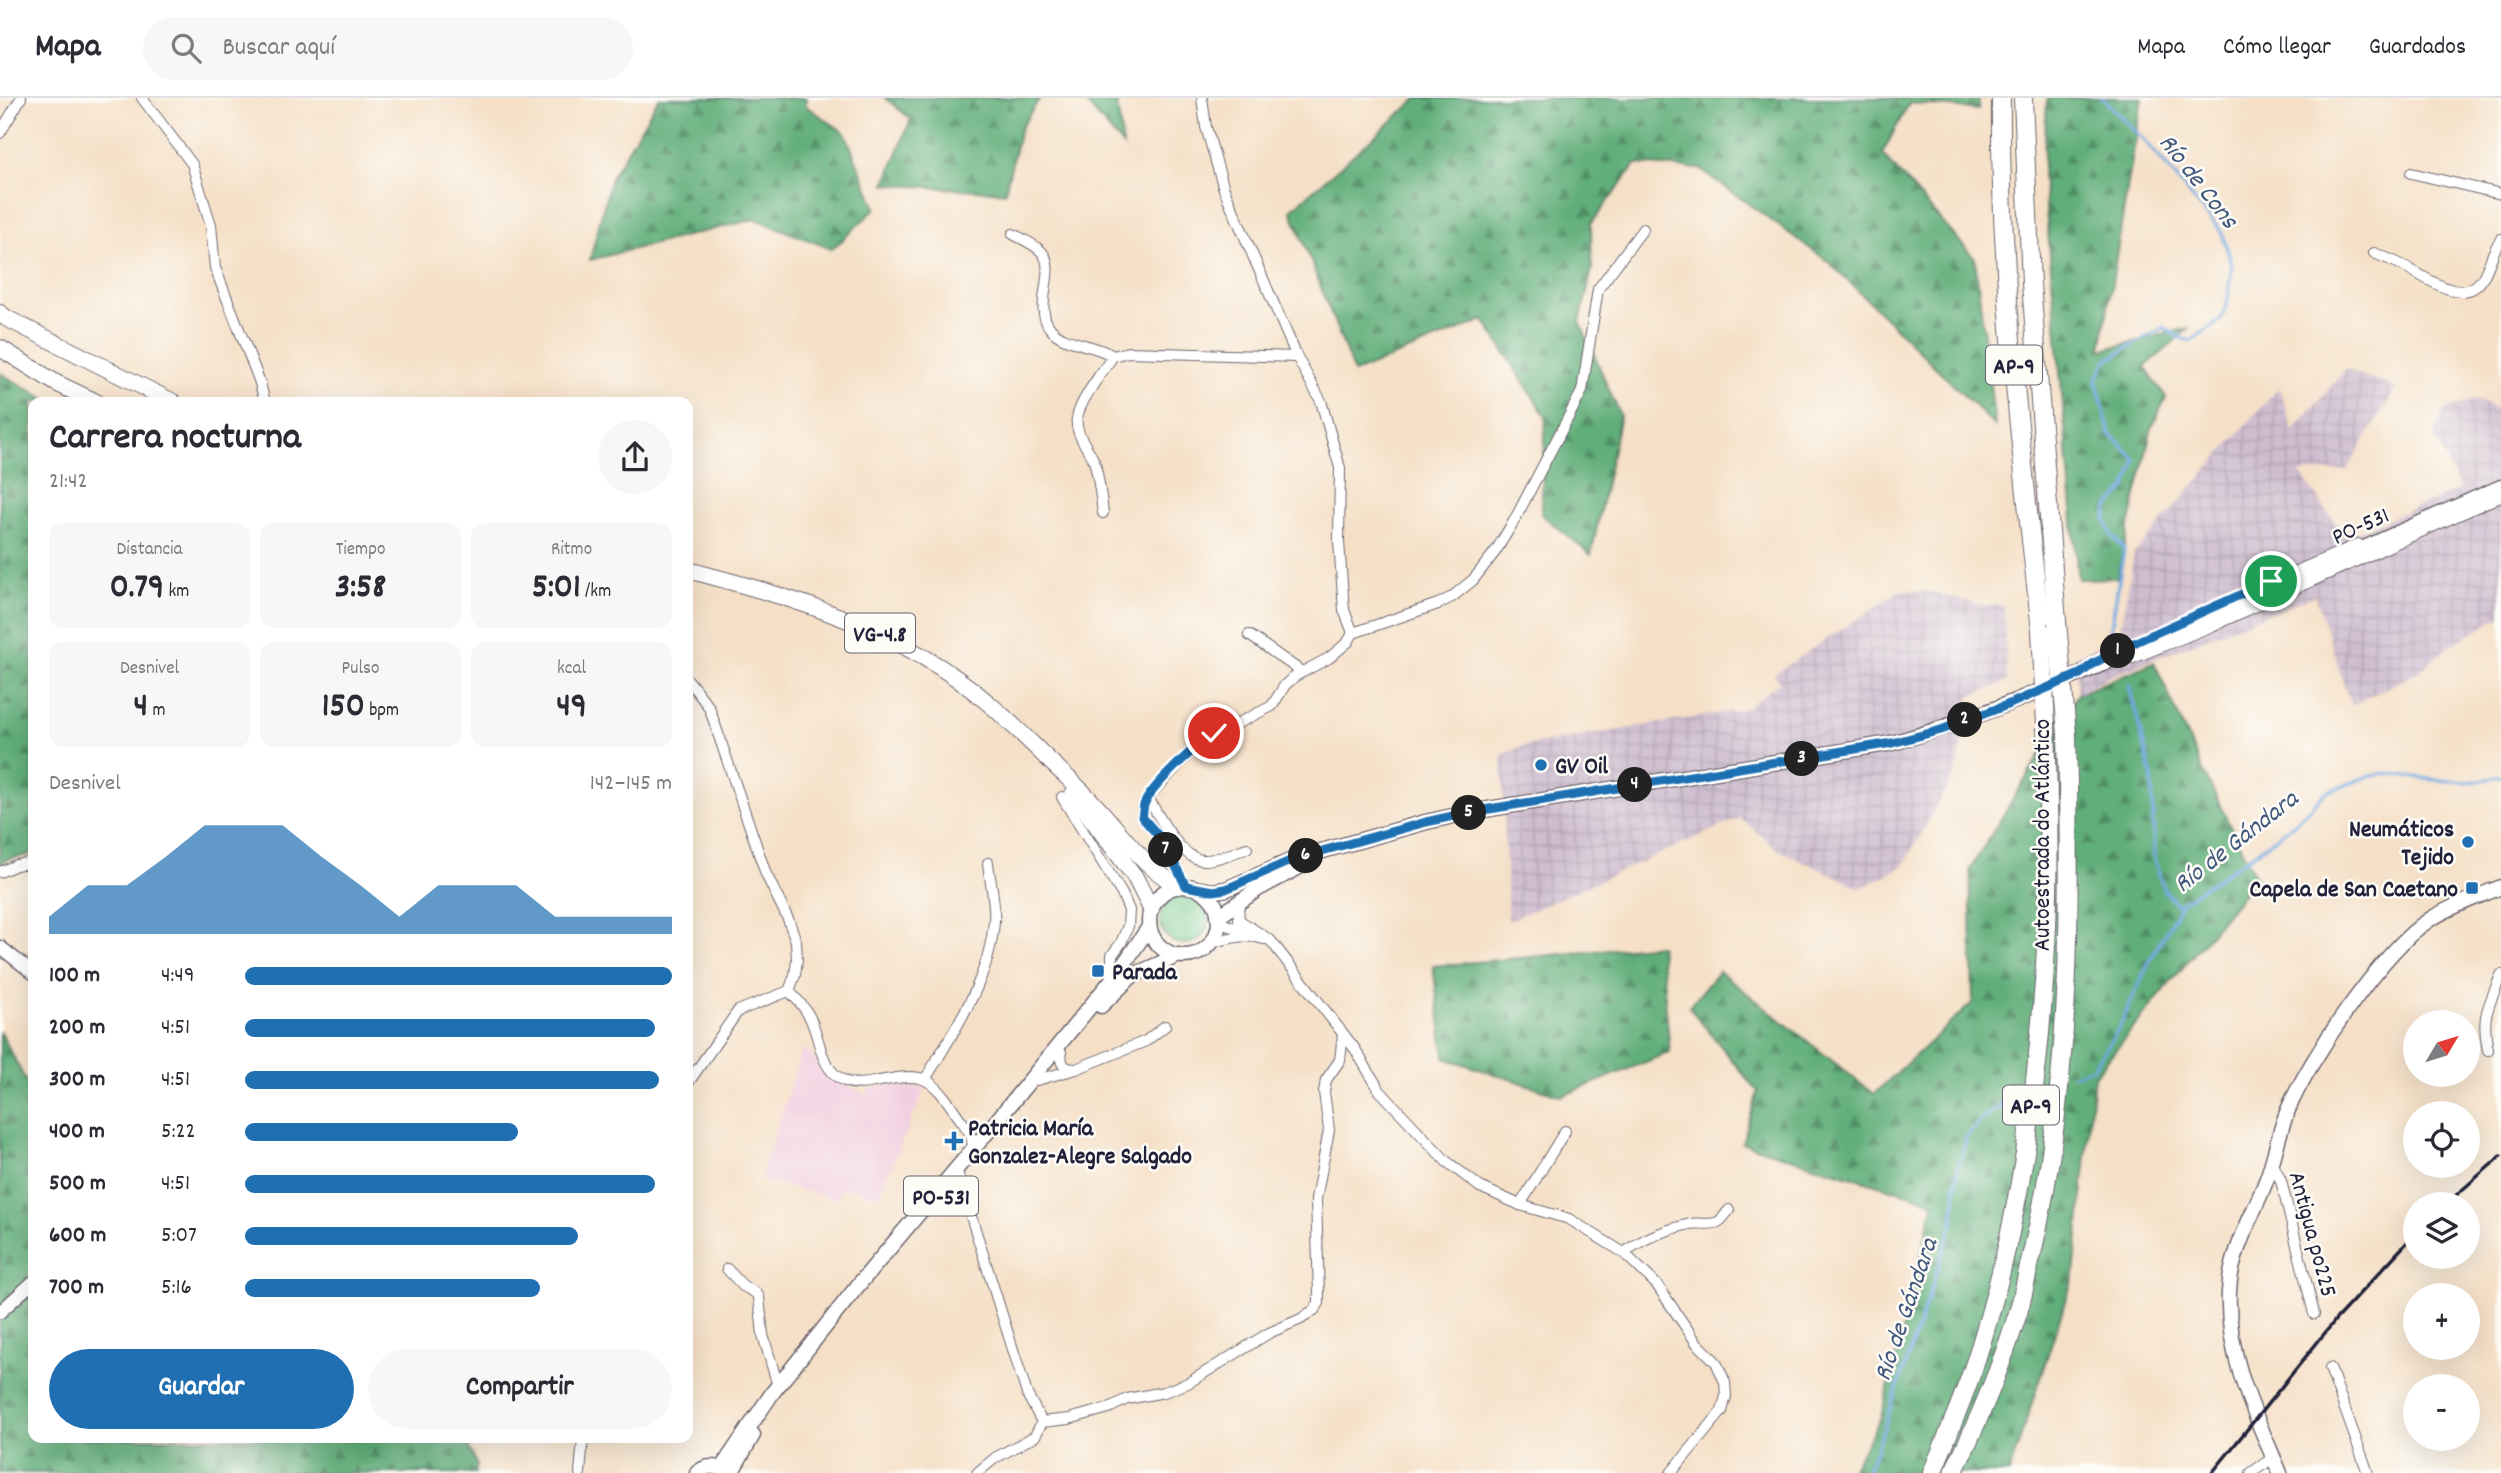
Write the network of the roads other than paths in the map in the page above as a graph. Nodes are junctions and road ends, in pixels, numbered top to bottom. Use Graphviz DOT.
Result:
graph roads {
  1 [pos="21,98"];
  2 [pos="142,98"];
  3 [pos="1202,98"];
  4 [pos="2001,98"];
  5 [pos="2023,98"];
  6 [pos="0,133"];
  7 [pos="2411,173"];
  8 [pos="2501,194"];
  9 [pos="1643,229"];
  10 [pos="1013,234"];
  11 [pos="2501,239"];
  12 [pos="2374,253"];
  13 [pos="0,313"];
  14 [pos="0,348"];
  15 [pos="1113,356"];
  16 [pos="1297,358"];
  17 [pos="85,397"];
  18 [pos="163,397"];
  19 [pos="264,397"];
  20 [pos="2501,481"];
  21 [pos="2501,487"];
  22 [pos="2501,496"];
  23 [pos="1103,513"];
  24 [pos="693,571"];
  25 [pos="1353,633"];
  26 [pos="1249,635"];
  27 [pos="2090,669"];
  28 [pos="1301,672"];
  29 [pos="693,686"];
  30 [pos="1041,753"];
  31 [pos="1062,797"];
  32 [pos="1148,798"];
  33 [pos="1338,847"];
  34 [pos="1247,848"];
  35 [pos="1166,852"];
  36 [pos="28,863"];
  37 [pos="988,863"];
  38 [pos="1153,869"];
  39 [pos="0,872"];
  40 [pos="1187,887"];
  41 [pos="2501,887"];
  42 [pos="1238,902"];
  43 [pos="1151,909"];
  44 [pos="1218,920"];
  45 [pos="1149,927"];
  46 [pos="1250,928"];
  47 [pos="1271,941"];
  48 [pos="1210,943"];
  49 [pos="0,947"];
  50 [pos="1179,955"];
  51 [pos="28,969"];
  52 [pos="2501,975"];
  53 [pos="1112,980"];
  54 [pos="789,990"];
  55 [pos="1165,1026"];
  56 [pos="1343,1034"];
  57 [pos="2488,1051"];
  58 [pos="1061,1052"];
  59 [pos="1076,1069"];
  60 [pos="693,1076"];
  61 [pos="926,1078"];
  62 [pos="1038,1080"];
  63 [pos="1565,1131"];
  64 [pos="977,1135"];
  65 [pos="2273,1164"];
  66 [pos="957,1184"];
  67 [pos="1520,1205"];
  68 [pos="1729,1210"];
  69 [pos="1625,1253"];
  70 [pos="727,1269"];
  71 [pos="28,1287"];
  72 [pos="0,1312"];
  73 [pos="2314,1314"];
  74 [pos="2330,1368"];
  75 [pos="778,1386"];
  76 [pos="1042,1422"];
  77 [pos="583,1443"];
  78 [pos="2273,1458"];
  79 [pos="723,1470"];
  80 [pos="580,1473"];
  81 [pos="697,1473"];
  82 [pos="977,1473"];
  83 [pos="1671,1473"];
  84 [pos="1932,1473"];
  85 [pos="1954,1473"];
  86 [pos="2251,1473"];
  87 [pos="2280,1473"];
  88 [pos="2368,1473"];
  1 -- 6 [label="street"];
  2 -- 19 [label="street"];
  3 -- 16 [label="street"];
  4 -- 84 [label="highway, Autoestrada do Atlántico / AP-9, bridge"];
  5 -- 85 [label="highway, Autoestrada do Atlántico / AP-9, bridge"];
  7 -- 8 [label="street"];
  9 -- 25 [label="street"];
  10 -- 15 [label="street"];
  11 -- 12 [label="street"];
  13 -- 18 [label="highway"];
  14 -- 17 [label="highway"];
  15 -- 16 [label="street"];
  15 -- 23 [label="street"];
  16 -- 25 [label="street"];
  20 -- 27 [label="street, PO-531"];
  21 -- 27 [label="main road, PO-531"];
  22 -- 27 [label="street, PO-531"];
  24 -- 30 [label="highway, VG-4.8"];
  25 -- 28 [label="street"];
  26 -- 28 [label="street"];
  27 -- 33 [label="main road, PO-531"];
  28 -- 32 [label="street"];
  29 -- 54 [label="street"];
  30 -- 38 [label="highway, VG-4.8"];
  30 -- 43 [label="highway, VG-4.8"];
  31 -- 53 [label="street"];
  32 -- 34 [label="street"];
  32 -- 35 [label="street"];
  33 -- 40 [label="main road"];
  33 -- 42 [label="main road"];
  35 -- 38 [label="street"];
  35 -- 40 [label="street"];
  36 -- 39 [label="street"];
  37 -- 61 [label="street"];
  38 -- 40 [label="highway, VG-4.8"];
  40 -- 43 [label="main road"];
  40 -- 44 [label="main road"];
  41 -- 65 [label="main road"];
  42 -- 44 [label="main road"];
  42 -- 46 [label="street"];
  43 -- 45 [label="main road, PO-531"];
  44 -- 46 [label="street"];
  44 -- 48 [label="main road"];
  45 -- 50 [label="main road"];
  45 -- 53 [label="main road, PO-531"];
  46 -- 47 [label="street"];
  47 -- 48 [label="street"];
  47 -- 56 [label="street"];
  48 -- 50 [label="main road, PO-531"];
  49 -- 51 [label="street"];
  50 -- 58 [label="main road, PO-531"];
  52 -- 57 [label="street"];
  53 -- 64 [label="main road, PO-531"];
  54 -- 60 [label="street"];
  54 -- 61 [label="street"];
  55 -- 59 [label="street"];
  56 -- 67 [label="street"];
  56 -- 76 [label="street"];
  58 -- 59 [label="street"];
  58 -- 62 [label="main road, PO-531"];
  59 -- 62 [label="street"];
  61 -- 64 [label="street"];
  62 -- 66 [label="main road, PO-531"];
  63 -- 67 [label="street"];
  64 -- 75 [label="main road, PO-531"];
  65 -- 73 [label="street, Antigua po225"];
  65 -- 78 [label="main road"];
  66 -- 76 [label="street"];
  66 -- 79 [label="main road, PO-531"];
  67 -- 69 [label="street"];
  68 -- 69 [label="street"];
  69 -- 83 [label="street"];
  70 -- 75 [label="street"];
  71 -- 72 [label="street"];
  74 -- 88 [label="street"];
  75 -- 79 [label="main road, PO-531"];
  76 -- 82 [label="street"];
  77 -- 80 [label="street"];
  78 -- 86 [label="street"];
  78 -- 87 [label="main road"];
  79 -- 81 [label="main road"];
}
